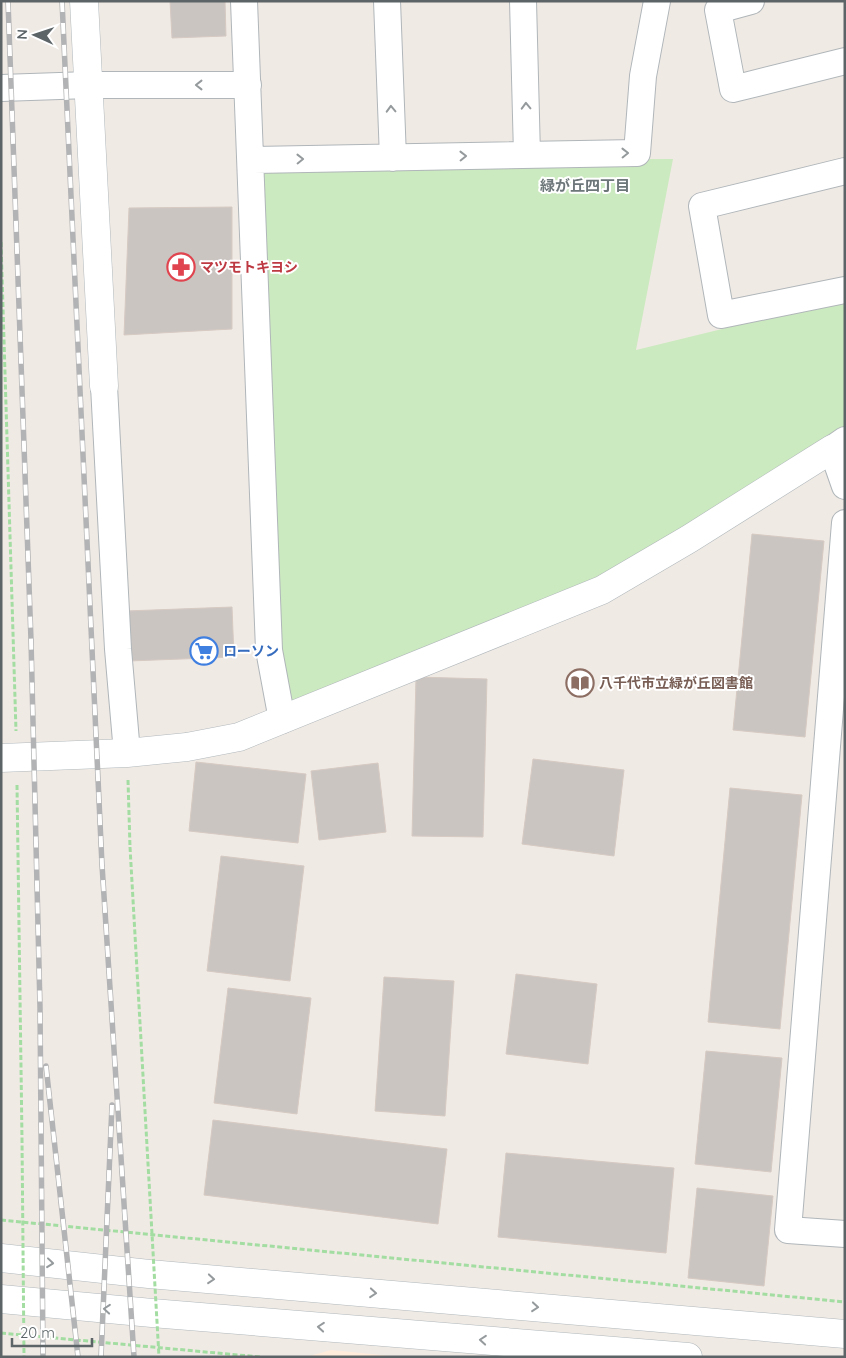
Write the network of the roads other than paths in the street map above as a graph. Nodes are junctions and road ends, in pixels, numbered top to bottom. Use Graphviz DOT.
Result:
graph roads {
  1 [pos="84,1"];
  2 [pos="244,1"];
  3 [pos="387,1"];
  4 [pos="522,1"];
  5 [pos="658,1"];
  6 [pos="751,1"];
  7 [pos="845,62"];
  8 [pos="89,85"];
  9 [pos="248,85"];
  10 [pos="1,88"];
  11 [pos="527,155"];
  12 [pos="393,158"];
  13 [pos="252,160"];
  14 [pos="845,171"];
  15 [pos="845,290"];
  16 [pos="104,386"];
  17 [pos="838,444"];
  18 [pos="845,486"];
  19 [pos="845,523"];
  20 [pos="282,720"];
  21 [pos="127,753"];
  22 [pos="835,756"];
  23 [pos="9,758"];
  24 [pos="845,1234"];
  25 [pos="1,1258"];
  26 [pos="1,1299"];
  27 [pos="845,1334"];
  28 [pos="688,1357"];
  1 -- 8 [label="street"];
  2 -- 9 [label="street"];
  12 -- 3 [label="street, one-way"];
  11 -- 4 [label="street, one-way"];
  11 -- 5 [label="street, one-way"];
  6 -- 7 [label="street"];
  9 -- 8 [label="street, one-way"];
  8 -- 10 [label="street"];
  8 -- 16 [label="street"];
  9 -- 13 [label="street"];
  12 -- 11 [label="street, one-way"];
  13 -- 12 [label="street, one-way"];
  13 -- 20 [label="street"];
  14 -- 15 [label="street"];
  16 -- 21 [label="street"];
  17 -- 18 [label="street"];
  17 -- 20 [label="street"];
  19 -- 22 [label="street"];
  20 -- 21 [label="street"];
  21 -- 23 [label="street"];
  22 -- 24 [label="street"];
  25 -- 27 [label="street, one-way"];
  28 -- 26 [label="street, one-way"];
}
